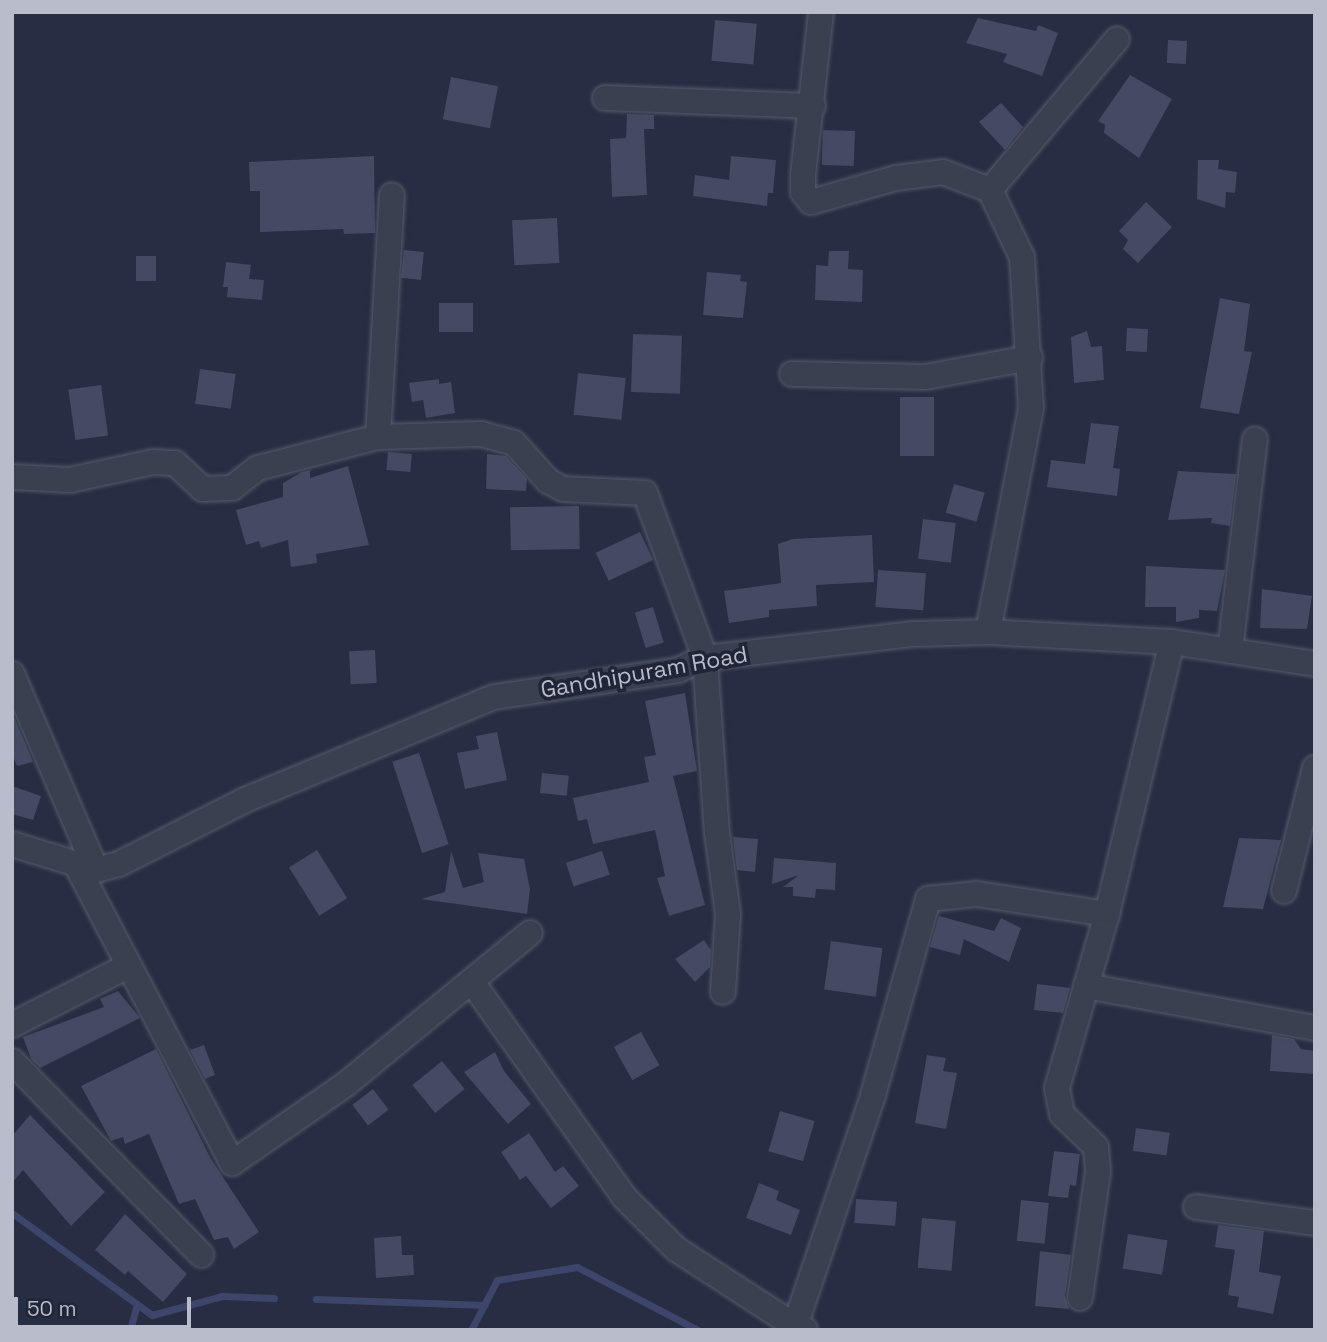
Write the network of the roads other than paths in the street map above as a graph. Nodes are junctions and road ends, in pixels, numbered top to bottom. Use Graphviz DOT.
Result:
graph roads {
  1 [pos="821,12"];
  2 [pos="1117,39"];
  3 [pos="605,98"];
  4 [pos="813,106"];
  5 [pos="990,190"];
  6 [pos="392,195"];
  7 [pos="1030,358"];
  8 [pos="792,374"];
  9 [pos="378,437"];
  10 [pos="1255,439"];
  11 [pos="12,477"];
  12 [pos="988,632"];
  13 [pos="1172,642"];
  14 [pos="1230,651"];
  15 [pos="705,657"];
  16 [pos="1315,664"];
  17 [pos="12,674"];
  18 [pos="1315,768"];
  19 [pos="12,844"];
  20 [pos="87,869"];
  21 [pos="1284,891"];
  22 [pos="1107,914"];
  23 [pos="530,933"];
  24 [pos="126,967"];
  25 [pos="472,982"];
  26 [pos="1086,986"];
  27 [pos="723,992"];
  28 [pos="12,1025"];
  29 [pos="1315,1028"];
  30 [pos="12,1061"];
  31 [pos="1196,1207"];
  32 [pos="1315,1223"];
  33 [pos="201,1255"];
  34 [pos="1080,1298"];
  35 [pos="800,1328"];
  1 -- 4 [label="street"];
  2 -- 5 [label="street"];
  3 -- 4 [label="street"];
  4 -- 5 [label="street"];
  5 -- 7 [label="street"];
  6 -- 9 [label="street"];
  7 -- 8 [label="street"];
  7 -- 12 [label="street"];
  9 -- 11 [label="street"];
  9 -- 15 [label="street"];
  10 -- 14 [label="street"];
  12 -- 13 [label="street, Gandhipuram Road"];
  12 -- 15 [label="street, Gandhipuram Road"];
  13 -- 14 [label="street, Gandhipuram Road"];
  13 -- 22 [label="street"];
  14 -- 16 [label="street, Gandhipuram Road"];
  15 -- 20 [label="street, Gandhipuram Road"];
  15 -- 27 [label="street"];
  17 -- 20 [label="street"];
  18 -- 21 [label="street"];
  19 -- 20 [label="street"];
  20 -- 24 [label="street"];
  22 -- 26 [label="street"];
  22 -- 35 [label="street"];
  23 -- 25 [label="street"];
  24 -- 25 [label="street"];
  24 -- 28 [label="street"];
  25 -- 35 [label="street"];
  26 -- 29 [label="street"];
  26 -- 34 [label="street"];
  30 -- 33 [label="street"];
  31 -- 32 [label="street"];
}
